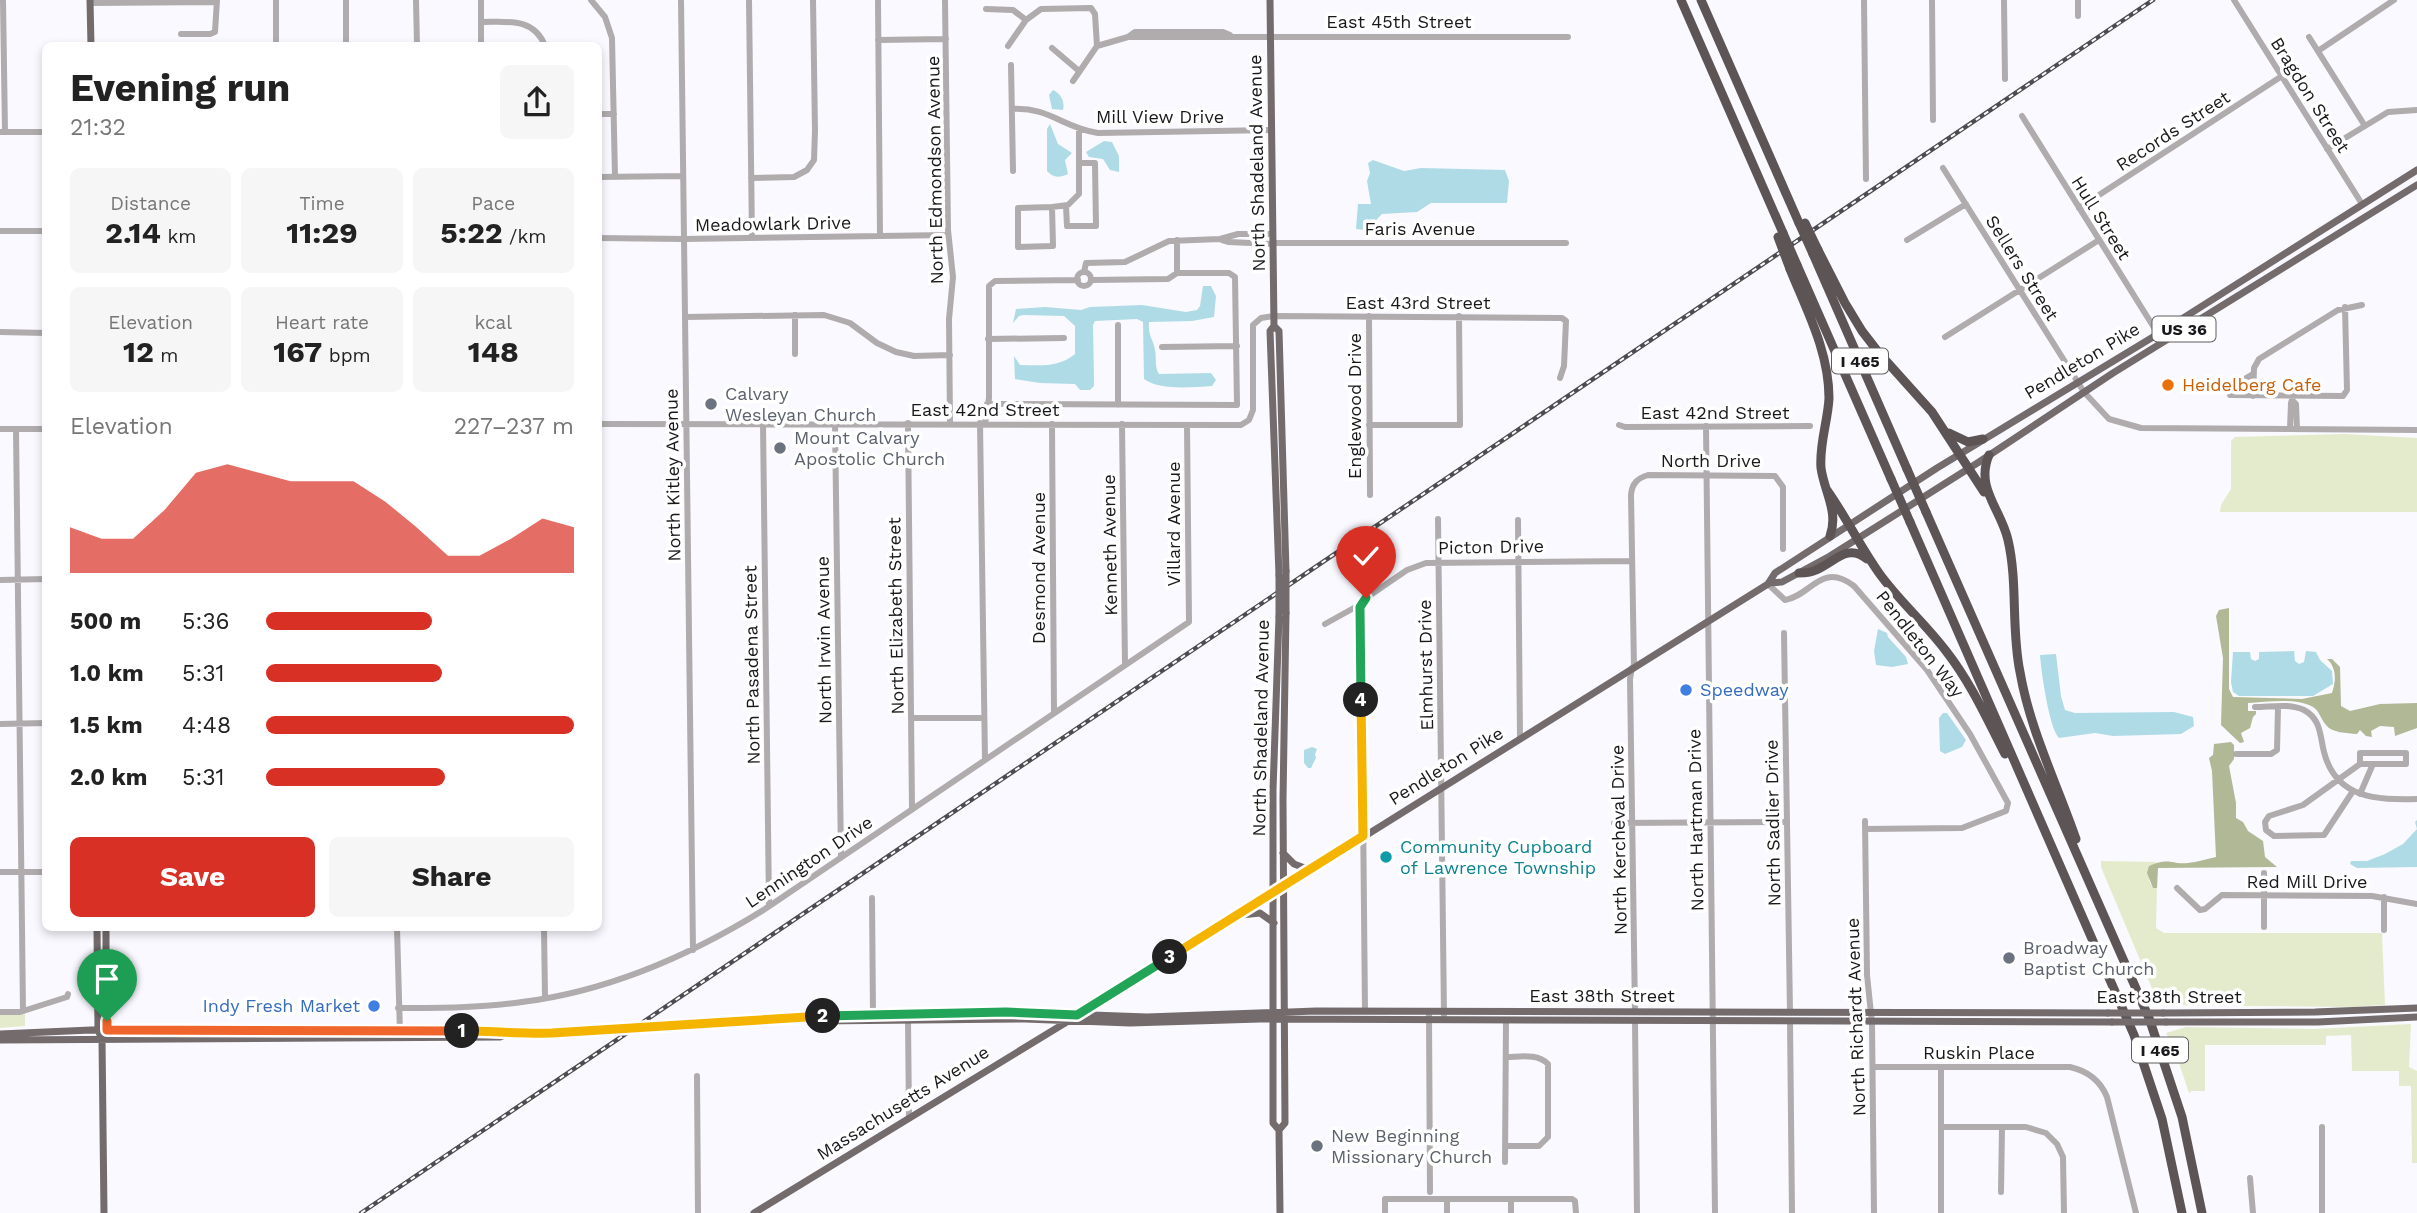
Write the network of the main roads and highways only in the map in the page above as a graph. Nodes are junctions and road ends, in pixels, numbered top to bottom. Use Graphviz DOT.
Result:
graph roads {
  1 [pos="1270,0"];
  2 [pos="1681,0"];
  3 [pos="1701,0"];
  4 [pos="90,1"];
  5 [pos="91,42"];
  6 [pos="2417,170"];
  7 [pos="2417,185"];
  8 [pos="1816,252"];
  9 [pos="1794,267"];
  10 [pos="1945,430"];
  11 [pos="1983,439"];
  12 [pos="1960,454"];
  13 [pos="1989,455"];
  14 [pos="1969,469"];
  15 [pos="1826,490"];
  16 [pos="1994,504"];
  17 [pos="1849,524"];
  18 [pos="1830,536"];
  19 [pos="1857,538"];
  20 [pos="1874,566"];
  21 [pos="1799,573"];
  22 [pos="1768,584"];
  23 [pos="1283,615"];
  24 [pos="2031,802"];
  25 [pos="1283,853"];
  26 [pos="1310,870"];
  27 [pos="2090,884"];
  28 [pos="1283,886"];
  29 [pos="1274,892"];
  30 [pos="1236,915"];
  31 [pos="1275,925"];
  32 [pos="97,931"];
  33 [pos="106,931"];
  34 [pos="2417,1007"];
  35 [pos="1284,1011"];
  36 [pos="1077,1015"];
  37 [pos="1273,1016"];
  38 [pos="1713,1016"];
  39 [pos="1790,1016"];
  40 [pos="2417,1017"];
  41 [pos="787,1019"];
  42 [pos="1069,1020"];
  43 [pos="1284,1020"];
  44 [pos="98,1030"];
  45 [pos="107,1030"];
  46 [pos="0,1034"];
  47 [pos="400,1035"];
  48 [pos="103,1039"];
  49 [pos="0,1040"];
  50 [pos="1279,1130"];
  51 [pos="104,1213"];
  52 [pos="754,1213"];
  53 [pos="1280,1213"];
  54 [pos="2182,1213"];
  55 [pos="2202,1213"];
  1 -- 23 [label="main road, North Shadeland Avenue, bridge"];
  2 -- 9 [label="highway, I 465, bridge"];
  3 -- 8 [label="highway, I 465, bridge"];
  4 -- 5 [label="main road"];
  6 -- 11 [label="main road, Pendleton Pike / US 36"];
  7 -- 13 [label="main road, Pendleton Pike / US 36"];
  8 -- 10 [label="highway"];
  8 -- 27 [label="highway, I 465, bridge"];
  9 -- 15 [label="highway"];
  9 -- 24 [label="highway, I 465, bridge"];
  10 -- 11 [label="highway"];
  10 -- 12 [label="highway"];
  11 -- 12 [label="main road, Pendleton Pike / US 36"];
  12 -- 14 [label="highway"];
  12 -- 17 [label="main road, Pendleton Pike / US 36"];
  13 -- 14 [label="main road, Pendleton Pike"];
  13 -- 16 [label="highway"];
  14 -- 16 [label="highway"];
  14 -- 19 [label="main road, Pendleton Pike"];
  15 -- 17 [label="highway"];
  15 -- 18 [label="highway"];
  16 -- 27 [label="highway"];
  17 -- 18 [label="main road, Pendleton Pike"];
  17 -- 19 [label="highway"];
  18 -- 22 [label="main road, Pendleton Pike"];
  19 -- 20 [label="highway"];
  19 -- 21 [label="main road, Pendleton Pike"];
  20 -- 21 [label="highway"];
  20 -- 24 [label="highway"];
  21 -- 22 [label="main road, Pendleton Pike"];
  22 -- 26 [label="main road, Pendleton Pike"];
  23 -- 25 [label="main road, North Shadeland Avenue"];
  23 -- 29 [label="main road, North Shadeland Avenue"];
  24 -- 54 [label="highway, I 465"];
  25 -- 26 [label="main road"];
  25 -- 28 [label="main road, North Shadeland Avenue"];
  26 -- 28 [label="main road, Pendleton Pike"];
  27 -- 55 [label="highway, I 465"];
  28 -- 29 [label="main road, Pendleton Pike"];
  28 -- 35 [label="main road, North Shadeland Avenue"];
  29 -- 30 [label="main road, Pendleton Pike"];
  29 -- 31 [label="main road, North Shadeland Avenue"];
  30 -- 31 [label="main road"];
  30 -- 36 [label="main road, Pendleton Pike"];
  31 -- 37 [label="main road, North Shadeland Avenue"];
  32 -- 44 [label="main road"];
  33 -- 45 [label="main road"];
  34 -- 39 [label="main road, East 38th Street, bridge"];
  35 -- 37 [label="main road, East 38th Street"];
  35 -- 38 [label="main road, East 38th Street"];
  35 -- 43 [label="main road, North Shadeland Avenue"];
  36 -- 37 [label="main road, East 38th Street"];
  36 -- 41 [label="main road, East 38th Street"];
  36 -- 42 [label="main road, Pendleton Pike"];
  37 -- 42 [label="main road, East 38th Street"];
  37 -- 43 [label="main road, East 38th Street"];
  37 -- 50 [label="main road, North Shadeland Avenue"];
  38 -- 39 [label="main road, East 38th Street"];
  38 -- 43 [label="main road, East 38th Street"];
  39 -- 40 [label="main road, East 38th Street, bridge"];
  41 -- 42 [label="main road, East 38th Street"];
  41 -- 47 [label="main road, East 38th Street, bridge"];
  42 -- 52 [label="main road, Massachusetts Avenue"];
  43 -- 50 [label="main road, North Shadeland Avenue"];
  44 -- 45 [label="main road, East 38th Street"];
  44 -- 46 [label="main road, East 38th Street"];
  44 -- 48 [label="main road"];
  45 -- 47 [label="main road, East 38th Street"];
  45 -- 48 [label="main road"];
  47 -- 48 [label="main road, East 38th Street"];
  48 -- 49 [label="main road, East 38th Street"];
  48 -- 51 [label="main road"];
  50 -- 53 [label="main road, North Shadeland Avenue"];
}
